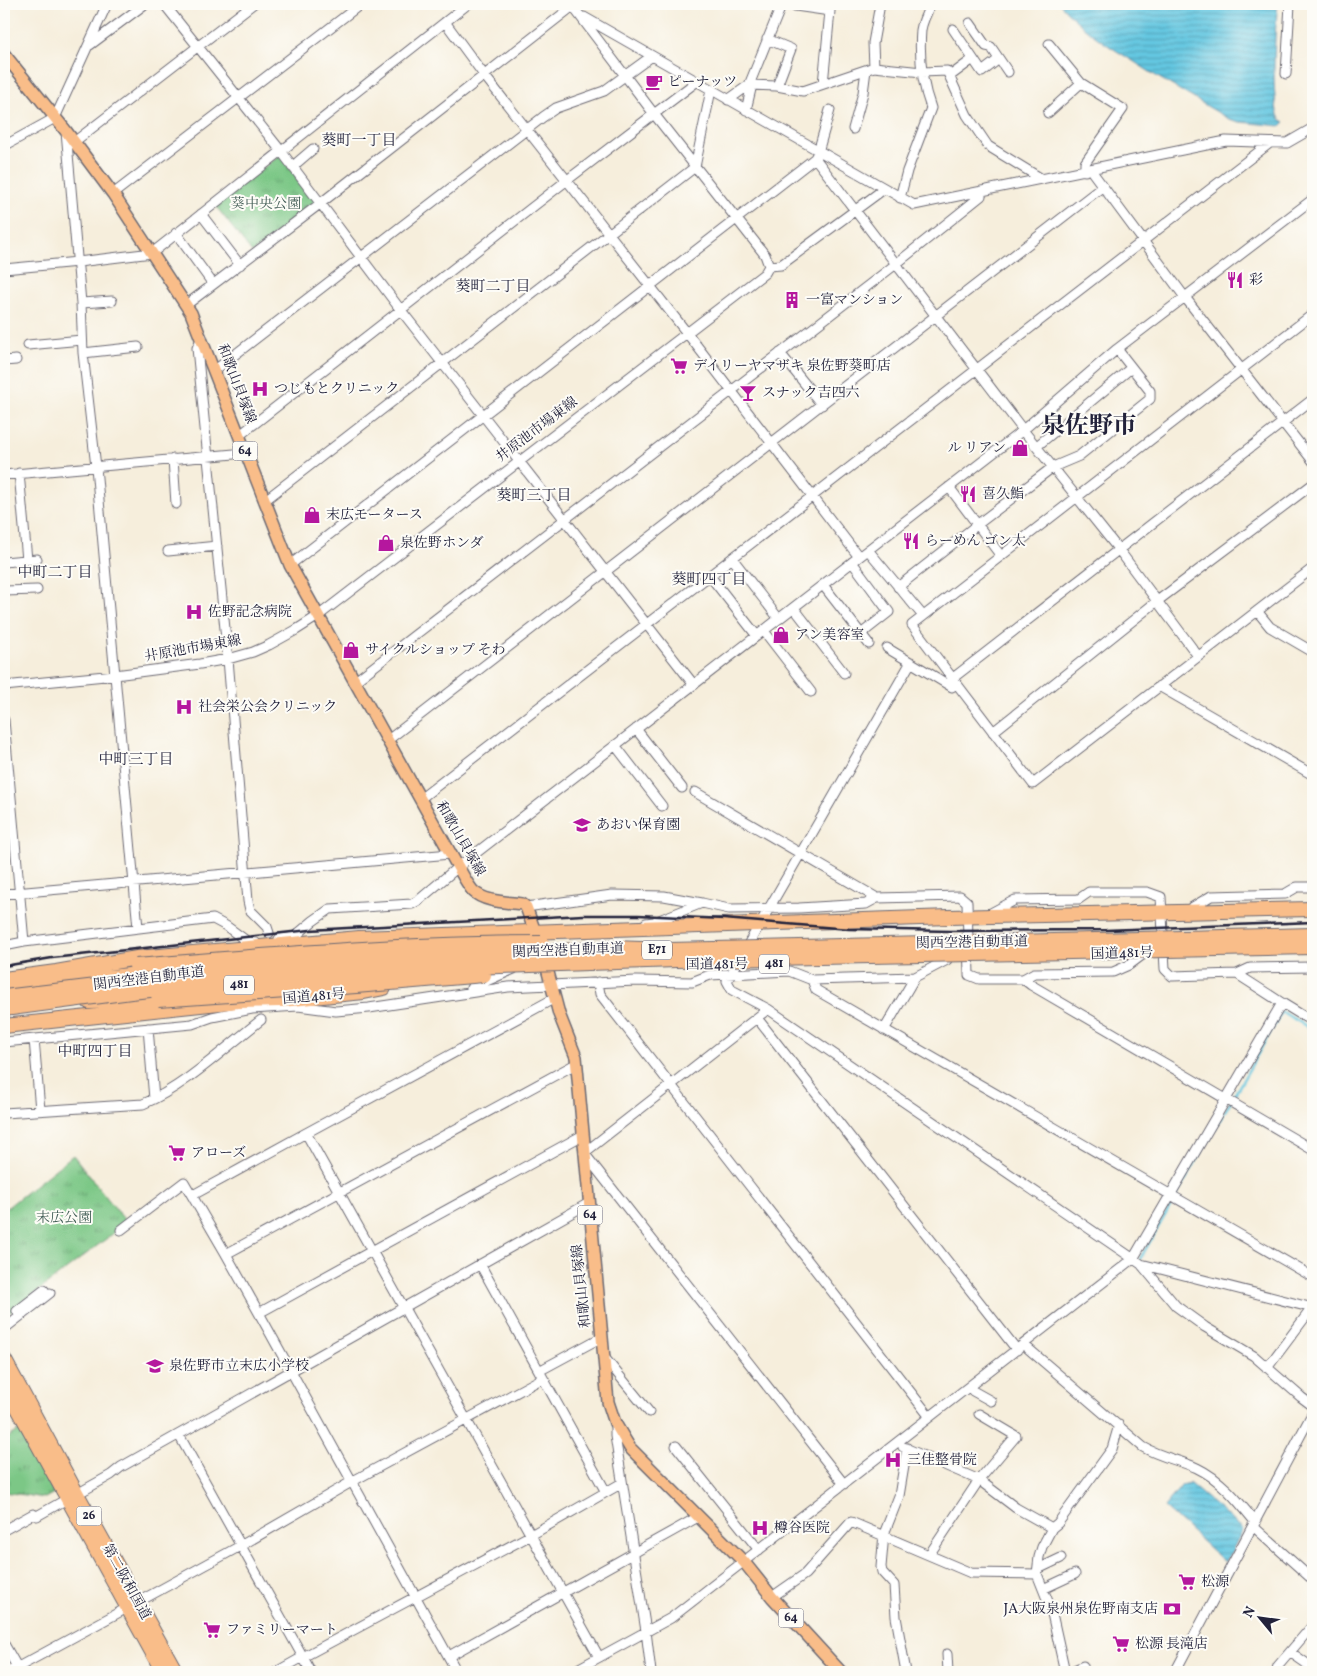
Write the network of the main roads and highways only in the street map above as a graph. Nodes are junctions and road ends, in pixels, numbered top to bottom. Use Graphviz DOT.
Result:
graph roads {
  1 [pos="4,54"];
  2 [pos="1313,909"];
  3 [pos="535,932"];
  4 [pos="1313,935"];
  5 [pos="614,948"];
  6 [pos="1313,948"];
  7 [pos="608,962"];
  8 [pos="547,968"];
  9 [pos="475,971"];
  10 [pos="56,977"];
  11 [pos="4,979"];
  12 [pos="4,989"];
  13 [pos="4,997"];
  14 [pos="158,1000"];
  15 [pos="68,1002"];
  16 [pos="4,1009"];
  17 [pos="34,1022"];
  18 [pos="4,1026"];
  19 [pos="4,1359"];
  20 [pos="4,1383"];
  21 [pos="72,1497"];
  22 [pos="132,1605"];
  23 [pos="163,1672"];
  24 [pos="176,1672"];
  25 [pos="841,1672"];
  1 -- 3 [label="main road, 和歌山貝塚線 / 64"];
  2 -- 3 [label="highway, 481"];
  3 -- 8 [label="main road, 和歌山貝塚線 / 64"];
  3 -- 10 [label="highway, 481"];
  4 -- 5 [label="highway, 関西空港自動車道 / E71, bridge"];
  5 -- 10 [label="highway, bridge"];
  5 -- 13 [label="highway, 関西空港自動車道 / E71, bridge"];
  6 -- 7 [label="highway, 関西空港自動車道 / E71, bridge"];
  6 -- 8 [label="highway, 国道481号 / 481"];
  7 -- 14 [label="highway, bridge"];
  7 -- 16 [label="highway, 関西空港自動車道 / E71, bridge"];
  8 -- 9 [label="highway, 国道481号 / 481"];
  8 -- 25 [label="main road, 和歌山貝塚線 / 64"];
  9 -- 15 [label="highway, 481"];
  9 -- 17 [label="highway, 国道481号 / 481"];
  10 -- 11 [label="highway, 481"];
  10 -- 12 [label="highway, 481"];
  14 -- 15 [label="highway"];
  14 -- 17 [label="highway"];
  15 -- 16 [label="highway, 481"];
  17 -- 18 [label="highway, 国道481号 / 481"];
  19 -- 21 [label="highway, 第二阪和国道 / 26"];
  20 -- 21 [label="highway, 第二阪和国道 / 26"];
  21 -- 22 [label="highway, 第二阪和国道 / 26"];
  22 -- 23 [label="highway, 第二阪和国道 / 26"];
  22 -- 24 [label="highway, 第二阪和国道 / 26"];
}
